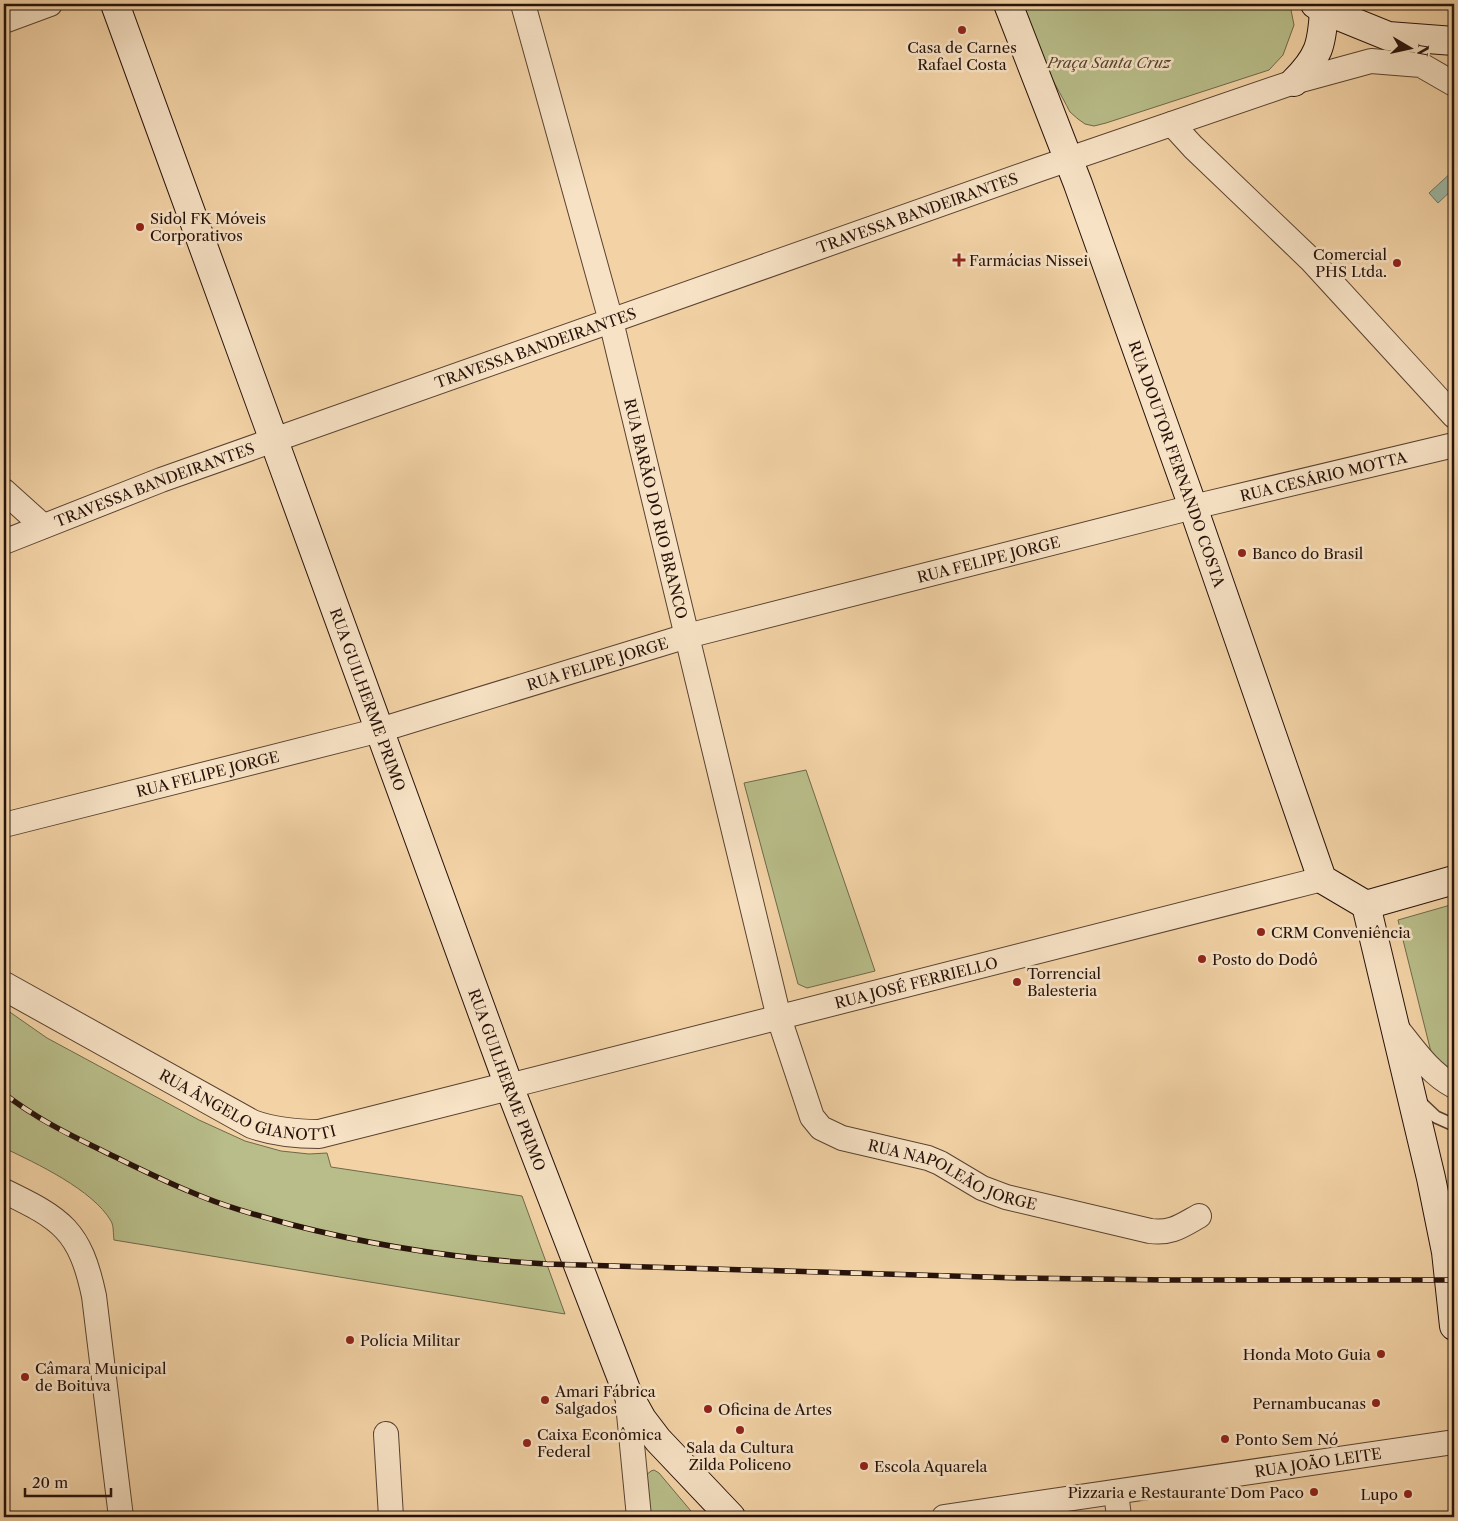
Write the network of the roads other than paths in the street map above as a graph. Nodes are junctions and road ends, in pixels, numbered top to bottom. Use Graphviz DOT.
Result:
graph roads {
  1 [pos="50,4"];
  2 [pos="115,4"];
  3 [pos="523,4"];
  4 [pos="1008,4"];
  5 [pos="1319,7"];
  6 [pos="4,21"];
  7 [pos="1454,41"];
  8 [pos="1294,82"];
  9 [pos="1454,84"];
  10 [pos="1172,124"];
  11 [pos="1069,159"];
  12 [pos="611,321"];
  13 [pos="1454,416"];
  14 [pos="274,440"];
  15 [pos="1454,445"];
  16 [pos="4,491"];
  17 [pos="1193,506"];
  18 [pos="44,526"];
  19 [pos="4,542"];
  20 [pos="687,636"];
  21 [pos="380,730"];
  22 [pos="4,825"];
  23 [pos="1322,879"];
  24 [pos="1454,880"];
  25 [pos="1366,905"];
  26 [pos="4,986"];
  27 [pos="779,1018"];
  28 [pos="1395,1026"];
  29 [pos="509,1086"];
  30 [pos="1454,1086"];
  31 [pos="1411,1093"];
  32 [pos="1454,1124"];
  33 [pos="4,1191"];
  34 [pos="1199,1216"];
  35 [pos="1452,1303"];
  36 [pos="627,1392"];
  37 [pos="386,1434"];
  38 [pos="1454,1442"];
  39 [pos="1116,1492"];
  40 [pos="121,1517"];
  41 [pos="391,1517"];
  42 [pos="639,1517"];
  43 [pos="730,1517"];
  44 [pos="944,1517"];
  45 [pos="1119,1517"];
  1 -- 6 [label="street"];
  2 -- 14 [label="main road, RUA GUILHERME PRIMO"];
  3 -- 12 [label="street, RUA BARÃO DO RIO BRANCO"];
  4 -- 11 [label="main road, RUA DOUTOR FERNANDO COSTA"];
  5 -- 7 [label="main road"];
  5 -- 8 [label="main road"];
  8 -- 9 [label="street"];
  8 -- 10 [label="street"];
  10 -- 11 [label="street"];
  10 -- 13 [label="street"];
  11 -- 12 [label="street, TRAVESSA BANDEIRANTES"];
  11 -- 17 [label="main road, RUA DOUTOR FERNANDO COSTA"];
  12 -- 14 [label="street, TRAVESSA BANDEIRANTES"];
  12 -- 20 [label="street, RUA BARÃO DO RIO BRANCO"];
  14 -- 18 [label="street, TRAVESSA BANDEIRANTES"];
  14 -- 21 [label="main road, RUA GUILHERME PRIMO"];
  15 -- 17 [label="street, RUA CESÁRIO MOTTA"];
  16 -- 18 [label="street"];
  17 -- 20 [label="street, RUA FELIPE JORGE"];
  17 -- 23 [label="main road, RUA DOUTOR FERNANDO COSTA"];
  18 -- 19 [label="street, TRAVESSA BANDEIRANTES"];
  20 -- 21 [label="street, RUA FELIPE JORGE"];
  20 -- 27 [label="street, RUA BARÃO DO RIO BRANCO"];
  21 -- 22 [label="street, RUA FELIPE JORGE"];
  21 -- 29 [label="main road, RUA GUILHERME PRIMO"];
  23 -- 25 [label="main road"];
  23 -- 27 [label="street, RUA JOSÉ FERRIELLO"];
  24 -- 25 [label="main road"];
  25 -- 28 [label="main road"];
  26 -- 29 [label="main road, RUA ÂNGELO GIANOTTI"];
  27 -- 29 [label="street, RUA JOSÉ FERRIELLO"];
  27 -- 34 [label="street, RUA NAPOLEÃO JORGE"];
  28 -- 30 [label="street"];
  28 -- 31 [label="main road"];
  29 -- 36 [label="main road, RUA GUILHERME PRIMO"];
  31 -- 32 [label="lane"];
  31 -- 35 [label="main road"];
  33 -- 40 [label="street"];
  36 -- 42 [label="street"];
  36 -- 43 [label="main road, RUA GUILHERME PRIMO"];
  37 -- 41 [label="street"];
  38 -- 39 [label="street, RUA JOÃO LEITE"];
  39 -- 44 [label="street, RUA JOÃO LEITE"];
  39 -- 45 [label="street"];
}
